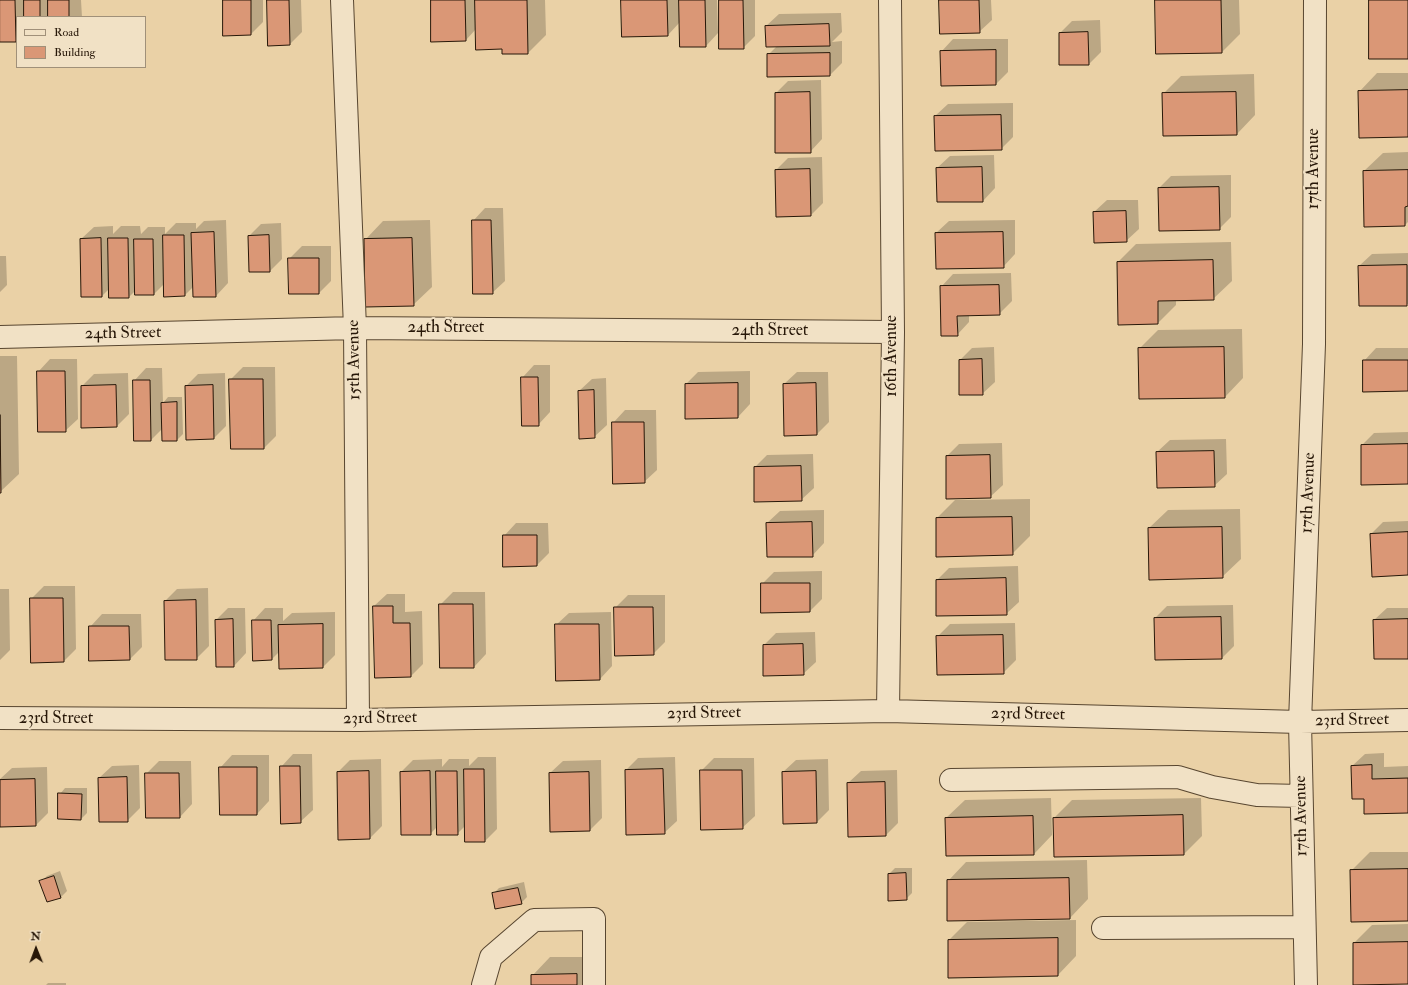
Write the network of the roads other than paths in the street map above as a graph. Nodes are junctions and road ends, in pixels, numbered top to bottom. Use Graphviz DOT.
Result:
graph roads {
  1 [pos="342,0"];
  2 [pos="890,0"];
  3 [pos="1315,0"];
  4 [pos="354,328"];
  5 [pos="893,332"];
  6 [pos="0,337"];
  7 [pos="888,711"];
  8 [pos="0,718"];
  9 [pos="358,720"];
  10 [pos="1408,720"];
  11 [pos="1300,722"];
  12 [pos="951,780"];
  13 [pos="1302,796"];
  14 [pos="1304,927"];
  15 [pos="1103,928"];
  16 [pos="484,985"];
  17 [pos="594,985"];
  18 [pos="1306,985"];
  1 -- 4 [label="street, 15th Avenue"];
  2 -- 5 [label="street, 16th Avenue"];
  3 -- 11 [label="street, 17th Avenue"];
  4 -- 5 [label="street, 24th Street"];
  4 -- 6 [label="street, 24th Street"];
  4 -- 9 [label="street, 15th Avenue"];
  5 -- 7 [label="street, 16th Avenue"];
  7 -- 9 [label="street, 23rd Street"];
  7 -- 11 [label="street, 23rd Street"];
  8 -- 9 [label="street, 23rd Street"];
  10 -- 11 [label="street, 23rd Street"];
  11 -- 13 [label="street, 17th Avenue"];
  12 -- 13 [label="street"];
  13 -- 14 [label="street, 17th Avenue"];
  14 -- 15 [label="street"];
  14 -- 18 [label="street, 17th Avenue"];
  16 -- 17 [label="street"];
}
